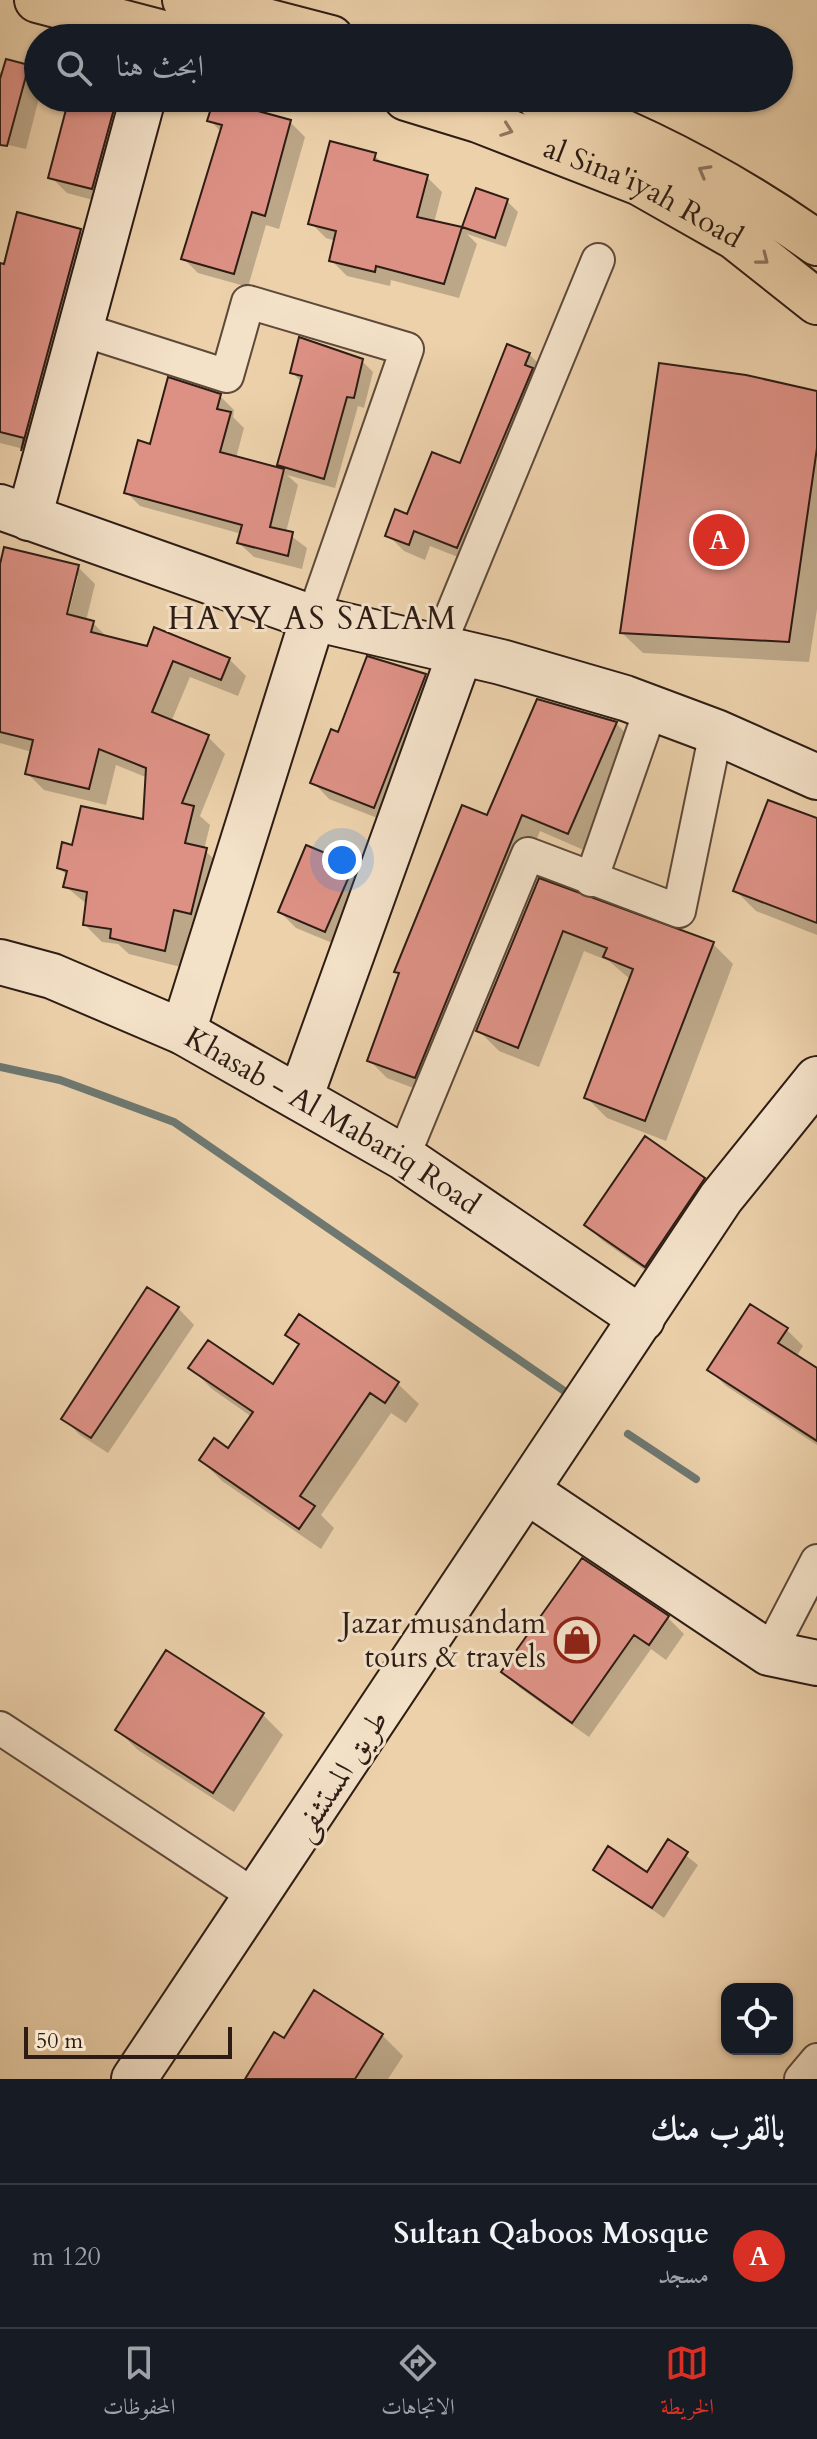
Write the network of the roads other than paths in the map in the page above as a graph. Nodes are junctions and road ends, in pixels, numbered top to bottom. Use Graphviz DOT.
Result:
graph roads {
  1 [pos="185,0"];
  2 [pos="69,16"];
  3 [pos="110,24"];
  4 [pos="277,24"];
  5 [pos="136,112"];
  6 [pos="452,112"];
  7 [pos="571,112"];
  8 [pos="817,243"];
  9 [pos="598,260"];
  10 [pos="817,302"];
  11 [pos="80,329"];
  12 [pos="14,512"];
  13 [pos="313,618"];
  14 [pos="449,651"];
  15 [pos="651,708"];
  16 [pos="716,732"];
  17 [pos="817,777"];
  18 [pos="591,880"];
  19 [pos="0,962"];
  20 [pos="183,1032"];
  21 [pos="817,1079"];
  22 [pos="300,1098"];
  23 [pos="403,1157"];
  24 [pos="642,1319"];
  25 [pos="527,1491"];
  26 [pos="817,1561"];
  27 [pos="769,1653"];
  28 [pos="817,1663"];
  29 [pos="0,1728"];
  30 [pos="258,1898"];
  31 [pos="817,2060"];
  32 [pos="138,2076"];
  33 [pos="801,2079"];
  1 -- 4 [label="highway"];
  2 -- 3 [label="highway"];
  5 -- 11 [label="street"];
  6 -- 10 [label="highway, al Sina'iyah Road, one-way"];
  8 -- 7 [label="highway, al Sina'iyah Road, one-way"];
  9 -- 14 [label="street"];
  11 -- 12 [label="street"];
  11 -- 13 [label="street"];
  12 -- 13 [label="street"];
  13 -- 14 [label="street"];
  13 -- 20 [label="street"];
  14 -- 15 [label="street"];
  14 -- 22 [label="street"];
  15 -- 16 [label="street"];
  15 -- 18 [label="street"];
  16 -- 17 [label="street"];
  16 -- 18 [label="street"];
  18 -- 23 [label="street"];
  19 -- 20 [label="street, Khasab - Al Mabariq Road"];
  20 -- 22 [label="street, Khasab - Al Mabariq Road"];
  21 -- 24 [label="street, طريق المستشفى"];
  22 -- 23 [label="street, Khasab - Al Mabariq Road"];
  23 -- 24 [label="street, Khasab - Al Mabariq Road"];
  24 -- 25 [label="street, طريق المستشفى"];
  25 -- 27 [label="street"];
  25 -- 30 [label="street, طريق المستشفى"];
  26 -- 27 [label="street"];
  27 -- 28 [label="street"];
  29 -- 30 [label="street"];
  30 -- 32 [label="street, طريق المستشفى"];
  31 -- 33 [label="street"];
}
